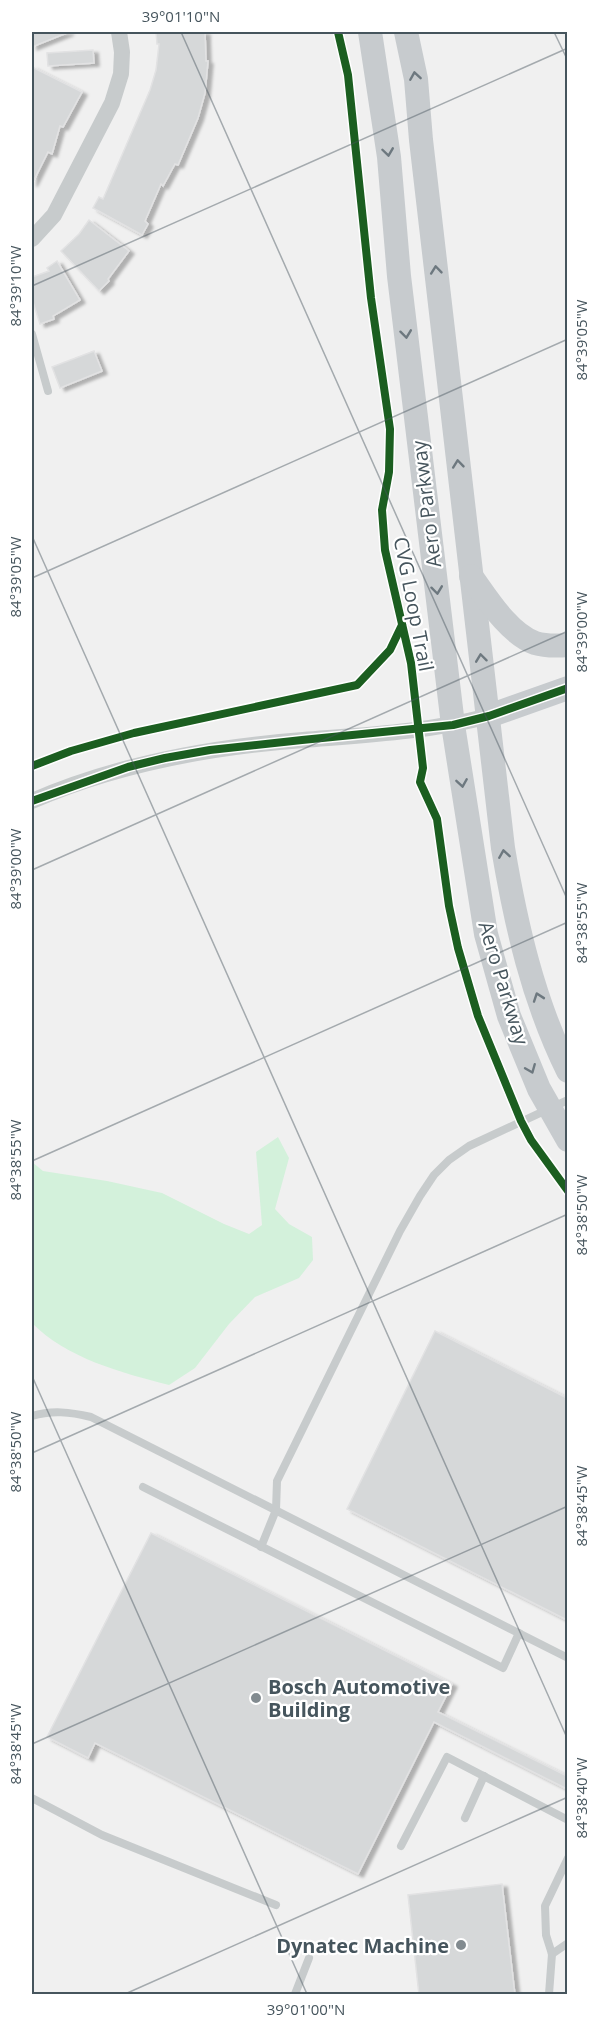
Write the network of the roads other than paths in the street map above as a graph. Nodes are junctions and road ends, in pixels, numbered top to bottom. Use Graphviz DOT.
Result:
graph roads {
  1 [pos="119,32"];
  2 [pos="370,32"];
  3 [pos="406,32"];
  4 [pos="32,239"];
  5 [pos="32,334"];
  6 [pos="48,391"];
  7 [pos="471,575"];
  8 [pos="567,645"];
  9 [pos="567,688"];
  10 [pos="489,716"];
  11 [pos="453,725"];
  12 [pos="32,801"];
  13 [pos="567,1071"];
  14 [pos="559,1104"];
  15 [pos="567,1140"];
  16 [pos="32,1416"];
  17 [pos="143,1487"];
  18 [pos="276,1510"];
  19 [pos="261,1547"];
  20 [pos="519,1633"];
  21 [pos="567,1658"];
  22 [pos="484,1776"];
  23 [pos="32,1798"];
  24 [pos="465,1818"];
  25 [pos="567,1820"];
  26 [pos="401,1846"];
  27 [pos="567,1858"];
  28 [pos="276,1905"];
  29 [pos="567,1943"];
  30 [pos="552,1953"];
  31 [pos="309,1958"];
  32 [pos="295,1995"];
  33 [pos="549,1995"];
  1 -- 4 [label="street"];
  2 -- 11 [label="main road, Aero Parkway, one-way"];
  7 -- 3 [label="main road, Aero Parkway, one-way"];
  5 -- 6 [label="lane"];
  7 -- 8 [label="main road"];
  10 -- 7 [label="main road, Aero Parkway, one-way"];
  9 -- 10 [label="main road"];
  10 -- 11 [label="street"];
  13 -- 10 [label="main road, Aero Parkway, one-way"];
  11 -- 12 [label="street"];
  11 -- 14 [label="main road, Aero Parkway, one-way"];
  14 -- 15 [label="main road, Aero Parkway"];
  14 -- 18 [label="lane"];
  16 -- 18 [label="lane"];
  17 -- 19 [label="lane"];
  18 -- 19 [label="lane"];
  18 -- 20 [label="lane"];
  19 -- 20 [label="lane"];
  20 -- 21 [label="lane"];
  22 -- 24 [label="lane"];
  22 -- 25 [label="lane"];
  22 -- 26 [label="lane"];
  23 -- 28 [label="lane"];
  27 -- 30 [label="lane"];
  29 -- 30 [label="lane"];
  30 -- 33 [label="lane"];
  31 -- 32 [label="lane"];
}
